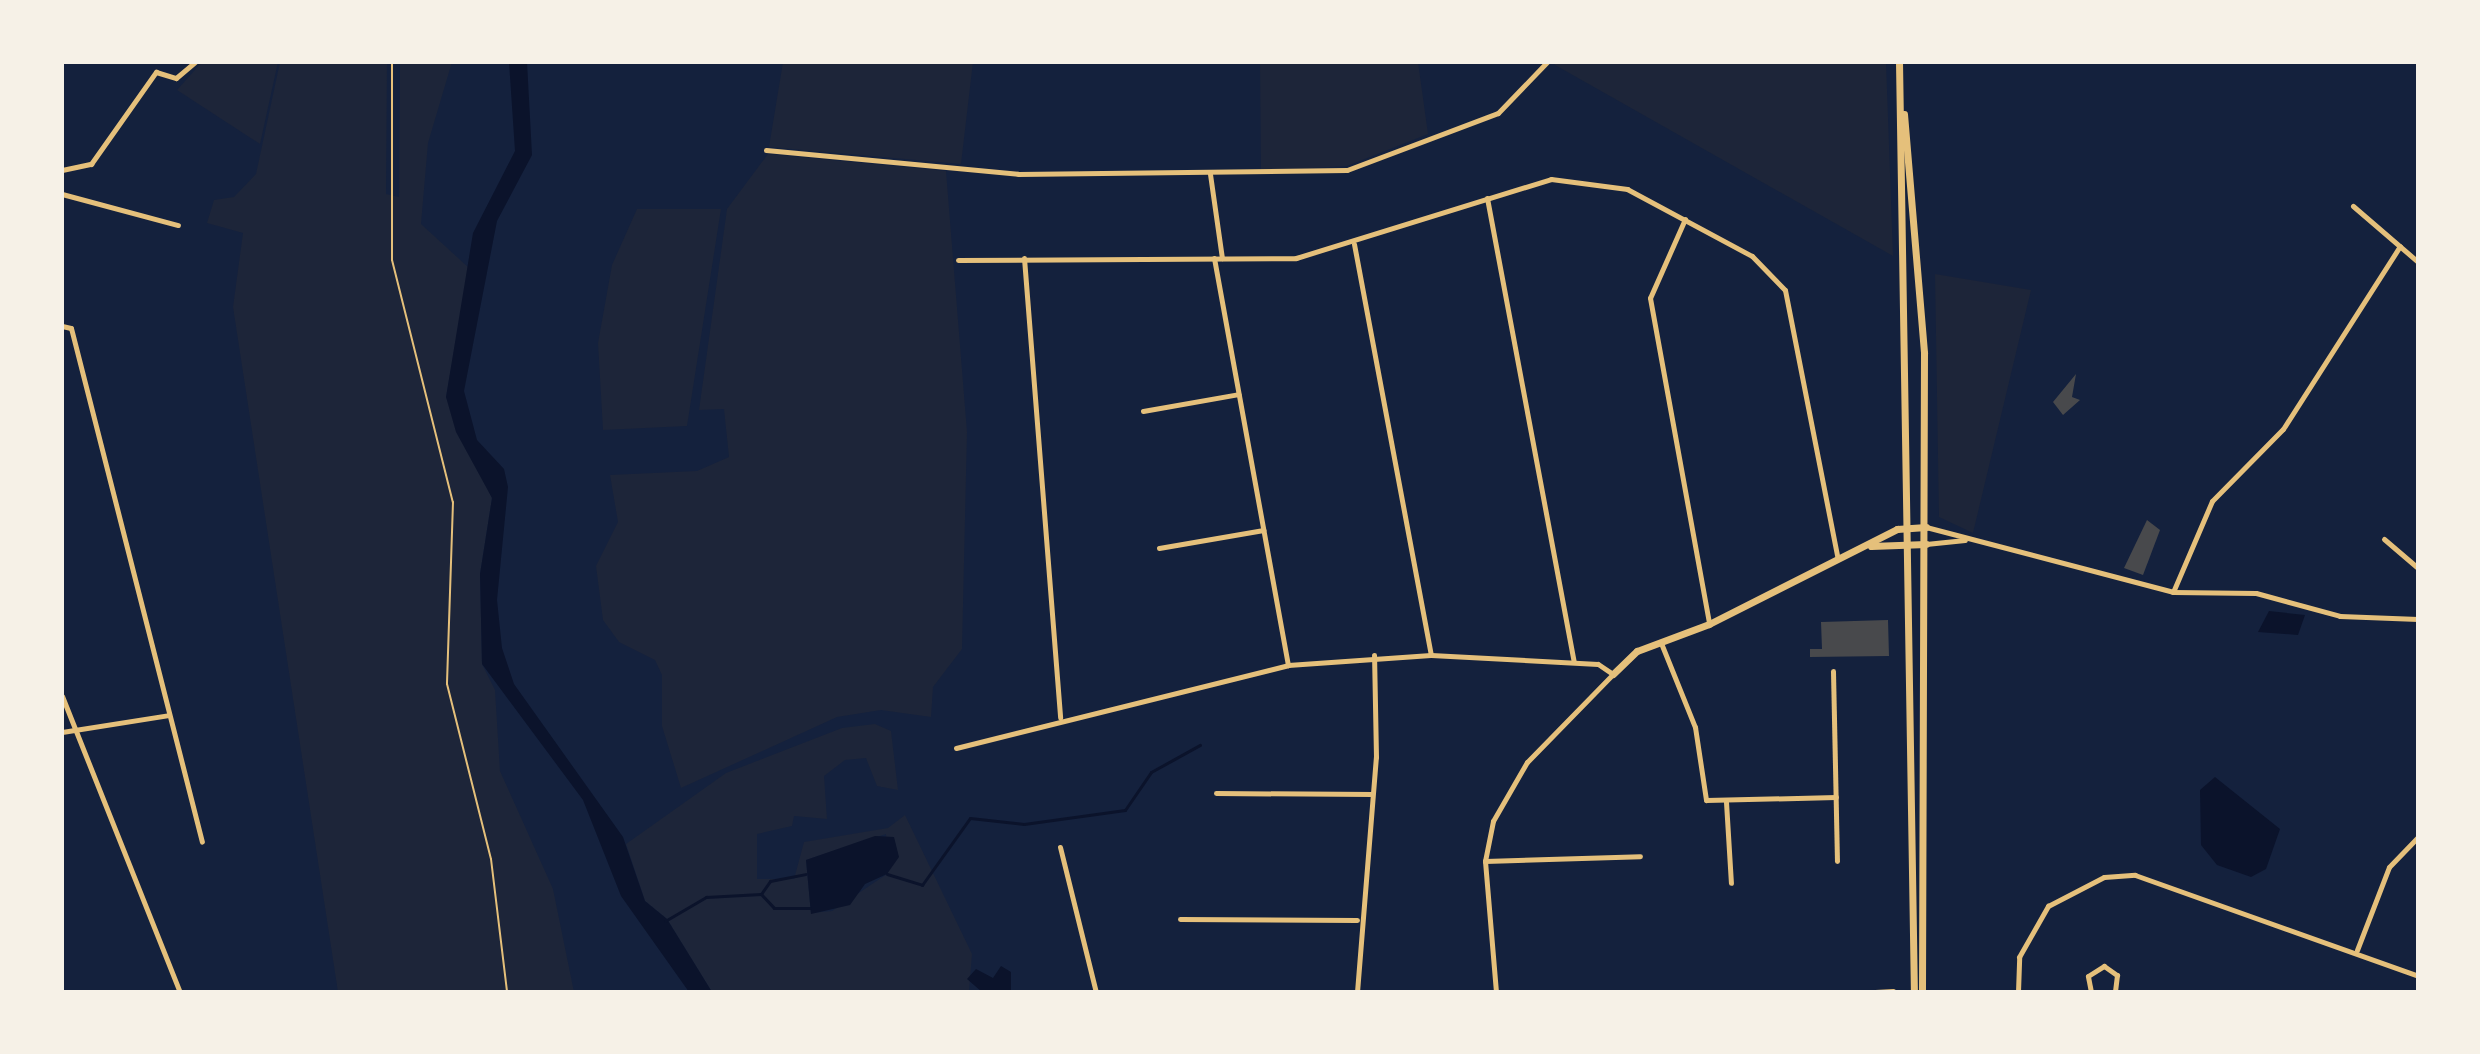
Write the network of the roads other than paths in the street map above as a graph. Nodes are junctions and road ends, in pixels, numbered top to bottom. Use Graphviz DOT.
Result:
graph roads {
  1 [pos="195,62"];
  2 [pos="1547,62"];
  3 [pos="1899,62"];
  4 [pos="1901,96"];
  5 [pos="766,150"];
  6 [pos="62,170"];
  7 [pos="1210,174"];
  8 [pos="62,194"];
  9 [pos="1487,198"];
  10 [pos="2353,206"];
  11 [pos="1685,219"];
  12 [pos="178,225"];
  13 [pos="1354,244"];
  14 [pos="2400,246"];
  15 [pos="1024,258"];
  16 [pos="1214,258"];
  17 [pos="1222,258"];
  18 [pos="958,260"];
  19 [pos="2418,262"];
  20 [pos="62,326"];
  21 [pos="1239,394"];
  22 [pos="1143,411"];
  23 [pos="1910,527"];
  24 [pos="1926,527"];
  25 [pos="1263,530"];
  26 [pos="2384,539"];
  27 [pos="1966,540"];
  28 [pos="1910,542"];
  29 [pos="1926,544"];
  30 [pos="1868,546"];
  31 [pos="1159,548"];
  32 [pos="1838,560"];
  33 [pos="2418,568"];
  34 [pos="2173,592"];
  35 [pos="2418,619"];
  36 [pos="1709,624"];
  37 [pos="1661,643"];
  38 [pos="1374,655"];
  39 [pos="1431,655"];
  40 [pos="1574,661"];
  41 [pos="1288,665"];
  42 [pos="1833,671"];
  43 [pos="1613,674"];
  44 [pos="62,696"];
  45 [pos="169,715"];
  46 [pos="1060,718"];
  47 [pos="75,729"];
  48 [pos="62,732"];
  49 [pos="956,748"];
  50 [pos="1216,793"];
  51 [pos="1372,794"];
  52 [pos="1836,797"];
  53 [pos="1726,802"];
  54 [pos="2418,837"];
  55 [pos="202,842"];
  56 [pos="1060,847"];
  57 [pos="1640,856"];
  58 [pos="1485,861"];
  59 [pos="1837,861"];
  60 [pos="1731,883"];
  61 [pos="1180,919"];
  62 [pos="1357,920"];
  63 [pos="2357,950"];
  64 [pos="2418,976"];
  65 [pos="1893,991"];
  66 [pos="180,992"];
  67 [pos="1096,992"];
  68 [pos="1357,992"];
  69 [pos="1496,992"];
  70 [pos="1875,992"];
  71 [pos="1914,992"];
  72 [pos="1922,992"];
  73 [pos="2018,992"];
  74 [pos="2091,992"];
  75 [pos="2115,992"];
  1 -- 6 [label="street"];
  2 -- 7 [label="street"];
  3 -- 4 [label="street"];
  4 -- 23 [label="street"];
  4 -- 24 [label="street"];
  5 -- 7 [label="street"];
  7 -- 17 [label="street"];
  8 -- 12 [label="street"];
  9 -- 11 [label="street"];
  9 -- 13 [label="street"];
  9 -- 40 [label="street"];
  10 -- 14 [label="street"];
  11 -- 32 [label="street"];
  11 -- 36 [label="street"];
  13 -- 17 [label="street"];
  13 -- 39 [label="street"];
  14 -- 19 [label="street"];
  14 -- 34 [label="street"];
  15 -- 16 [label="street"];
  15 -- 18 [label="street"];
  15 -- 46 [label="street"];
  16 -- 17 [label="street"];
  16 -- 21 [label="street"];
  20 -- 45 [label="street"];
  21 -- 22 [label="street"];
  21 -- 25 [label="street"];
  23 -- 24 [label="street"];
  23 -- 28 [label="street"];
  23 -- 30 [label="street"];
  24 -- 27 [label="street"];
  24 -- 29 [label="street"];
  25 -- 31 [label="street"];
  25 -- 41 [label="street"];
  26 -- 33 [label="street"];
  27 -- 29 [label="street"];
  27 -- 34 [label="street"];
  28 -- 29 [label="street"];
  28 -- 30 [label="street"];
  28 -- 71 [label="street"];
  29 -- 72 [label="street"];
  30 -- 32 [label="street"];
  32 -- 36 [label="street"];
  34 -- 35 [label="street"];
  36 -- 37 [label="street"];
  37 -- 43 [label="street"];
  37 -- 53 [label="street"];
  38 -- 39 [label="street"];
  38 -- 41 [label="street"];
  38 -- 51 [label="street"];
  39 -- 40 [label="street"];
  40 -- 43 [label="street"];
  41 -- 46 [label="street"];
  42 -- 52 [label="street"];
  43 -- 58 [label="street"];
  44 -- 47 [label="street"];
  45 -- 47 [label="street"];
  45 -- 55 [label="street"];
  46 -- 49 [label="street"];
  47 -- 48 [label="street"];
  47 -- 66 [label="street"];
  50 -- 51 [label="street"];
  51 -- 62 [label="street"];
  52 -- 53 [label="street"];
  52 -- 59 [label="street"];
  53 -- 60 [label="street"];
  54 -- 63 [label="street"];
  56 -- 67 [label="street"];
  57 -- 58 [label="street"];
  58 -- 69 [label="street"];
  61 -- 62 [label="street"];
  62 -- 68 [label="street"];
  63 -- 64 [label="street"];
  63 -- 73 [label="street"];
  65 -- 70 [label="street"];
  74 -- 75 [label="street"];
}
